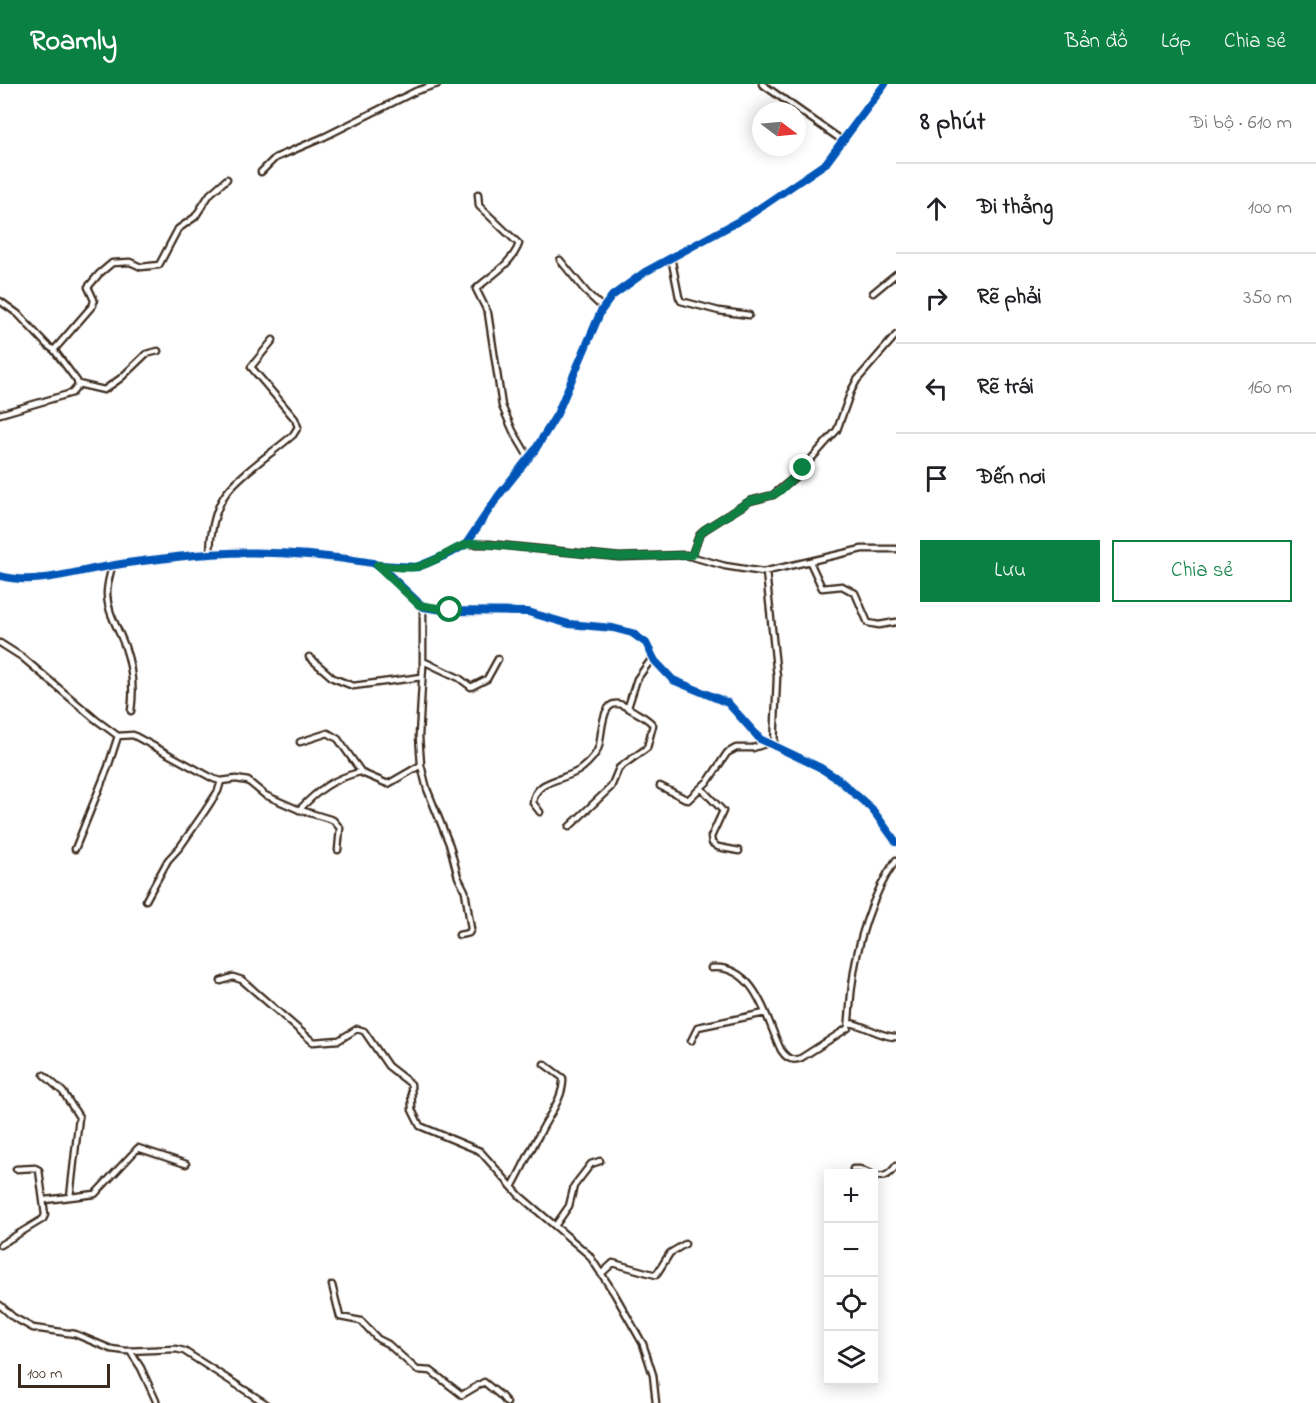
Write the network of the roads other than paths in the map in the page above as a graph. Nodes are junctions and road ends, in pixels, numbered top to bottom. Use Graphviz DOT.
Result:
graph roads {
  1 [pos="438,84"];
  2 [pos="762,84"];
  3 [pos="885,84"];
  4 [pos="843,141"];
  5 [pos="261,172"];
  6 [pos="227,179"];
  7 [pos="478,194"];
  8 [pos="671,257"];
  9 [pos="560,260"];
  10 [pos="896,274"];
  11 [pos="873,293"];
  12 [pos="0,301"];
  13 [pos="603,308"];
  14 [pos="749,315"];
  15 [pos="896,335"];
  16 [pos="273,340"];
  17 [pos="54,350"];
  18 [pos="158,351"];
  19 [pos="78,384"];
  20 [pos="0,414"];
  21 [pos="529,458"];
  22 [pos="466,544"];
  23 [pos="896,549"];
  24 [pos="210,553"];
  25 [pos="692,555"];
  26 [pos="810,562"];
  27 [pos="377,565"];
  28 [pos="112,566"];
  29 [pos="766,572"];
  30 [pos="0,576"];
  31 [pos="423,607"];
  32 [pos="896,622"];
  33 [pos="0,643"];
  34 [pos="309,657"];
  35 [pos="653,657"];
  36 [pos="498,659"];
  37 [pos="423,661"];
  38 [pos="422,677"];
  39 [pos="628,707"];
  40 [pos="131,711"];
  41 [pos="118,736"];
  42 [pos="300,742"];
  43 [pos="771,745"];
  44 [pos="421,765"];
  45 [pos="360,772"];
  46 [pos="221,781"];
  47 [pos="660,786"];
  48 [pos="701,788"];
  49 [pos="299,810"];
  50 [pos="540,812"];
  51 [pos="569,827"];
  52 [pos="896,842"];
  53 [pos="75,849"];
  54 [pos="338,850"];
  55 [pos="740,851"];
  56 [pos="896,860"];
  57 [pos="146,900"];
  58 [pos="459,935"];
  59 [pos="711,968"];
  60 [pos="221,981"];
  61 [pos="765,1013"];
  62 [pos="849,1023"];
  63 [pos="896,1037"];
  64 [pos="691,1041"];
  65 [pos="544,1064"];
  66 [pos="44,1075"];
  67 [pos="600,1161"];
  68 [pos="186,1164"];
  69 [pos="896,1166"];
  70 [pos="16,1169"];
  71 [pos="878,1176"];
  72 [pos="512,1187"];
  73 [pos="70,1197"];
  74 [pos="45,1200"];
  75 [pos="555,1226"];
  76 [pos="686,1244"];
  77 [pos="0,1245"];
  78 [pos="601,1274"];
  79 [pos="332,1285"];
  80 [pos="0,1305"];
  81 [pos="130,1351"];
  82 [pos="157,1403"];
  83 [pos="265,1403"];
  84 [pos="507,1403"];
  85 [pos="656,1403"];
  1 -- 5 [label="street"];
  2 -- 4 [label="street"];
  3 -- 4 [label="street"];
  4 -- 8 [label="street"];
  6 -- 17 [label="street"];
  7 -- 21 [label="street"];
  8 -- 13 [label="street"];
  8 -- 14 [label="street"];
  9 -- 13 [label="street"];
  10 -- 11 [label="street"];
  12 -- 17 [label="street"];
  13 -- 21 [label="street"];
  15 -- 25 [label="street"];
  16 -- 24 [label="street"];
  17 -- 19 [label="street"];
  18 -- 19 [label="street"];
  19 -- 20 [label="street"];
  21 -- 22 [label="street"];
  22 -- 25 [label="street"];
  22 -- 27 [label="street"];
  23 -- 26 [label="street"];
  24 -- 27 [label="street"];
  24 -- 28 [label="street"];
  25 -- 29 [label="street"];
  26 -- 29 [label="street"];
  26 -- 32 [label="street"];
  27 -- 31 [label="street"];
  28 -- 30 [label="street"];
  28 -- 40 [label="street"];
  29 -- 43 [label="street"];
  31 -- 35 [label="street"];
  31 -- 37 [label="street"];
  33 -- 41 [label="street"];
  34 -- 38 [label="street"];
  35 -- 39 [label="street"];
  35 -- 43 [label="street"];
  36 -- 37 [label="street"];
  37 -- 38 [label="street"];
  38 -- 44 [label="street"];
  39 -- 50 [label="street"];
  39 -- 51 [label="street"];
  41 -- 46 [label="street"];
  41 -- 53 [label="street"];
  42 -- 45 [label="street"];
  43 -- 48 [label="street"];
  43 -- 52 [label="street"];
  44 -- 45 [label="street"];
  44 -- 58 [label="street"];
  45 -- 49 [label="street"];
  46 -- 49 [label="street"];
  46 -- 57 [label="street"];
  47 -- 48 [label="street"];
  48 -- 55 [label="street"];
  49 -- 54 [label="street"];
  56 -- 62 [label="street"];
  59 -- 61 [label="street"];
  60 -- 72 [label="street"];
  61 -- 62 [label="street"];
  61 -- 64 [label="street"];
  62 -- 63 [label="street"];
  65 -- 72 [label="street"];
  66 -- 73 [label="street"];
  67 -- 75 [label="street"];
  68 -- 73 [label="street"];
  69 -- 71 [label="street"];
  70 -- 74 [label="street"];
  72 -- 75 [label="street"];
  73 -- 74 [label="street"];
  74 -- 77 [label="street"];
  75 -- 78 [label="street"];
  76 -- 78 [label="street"];
  78 -- 85 [label="street"];
  79 -- 84 [label="street"];
  80 -- 81 [label="street"];
  81 -- 82 [label="street"];
  81 -- 83 [label="street"];
}
